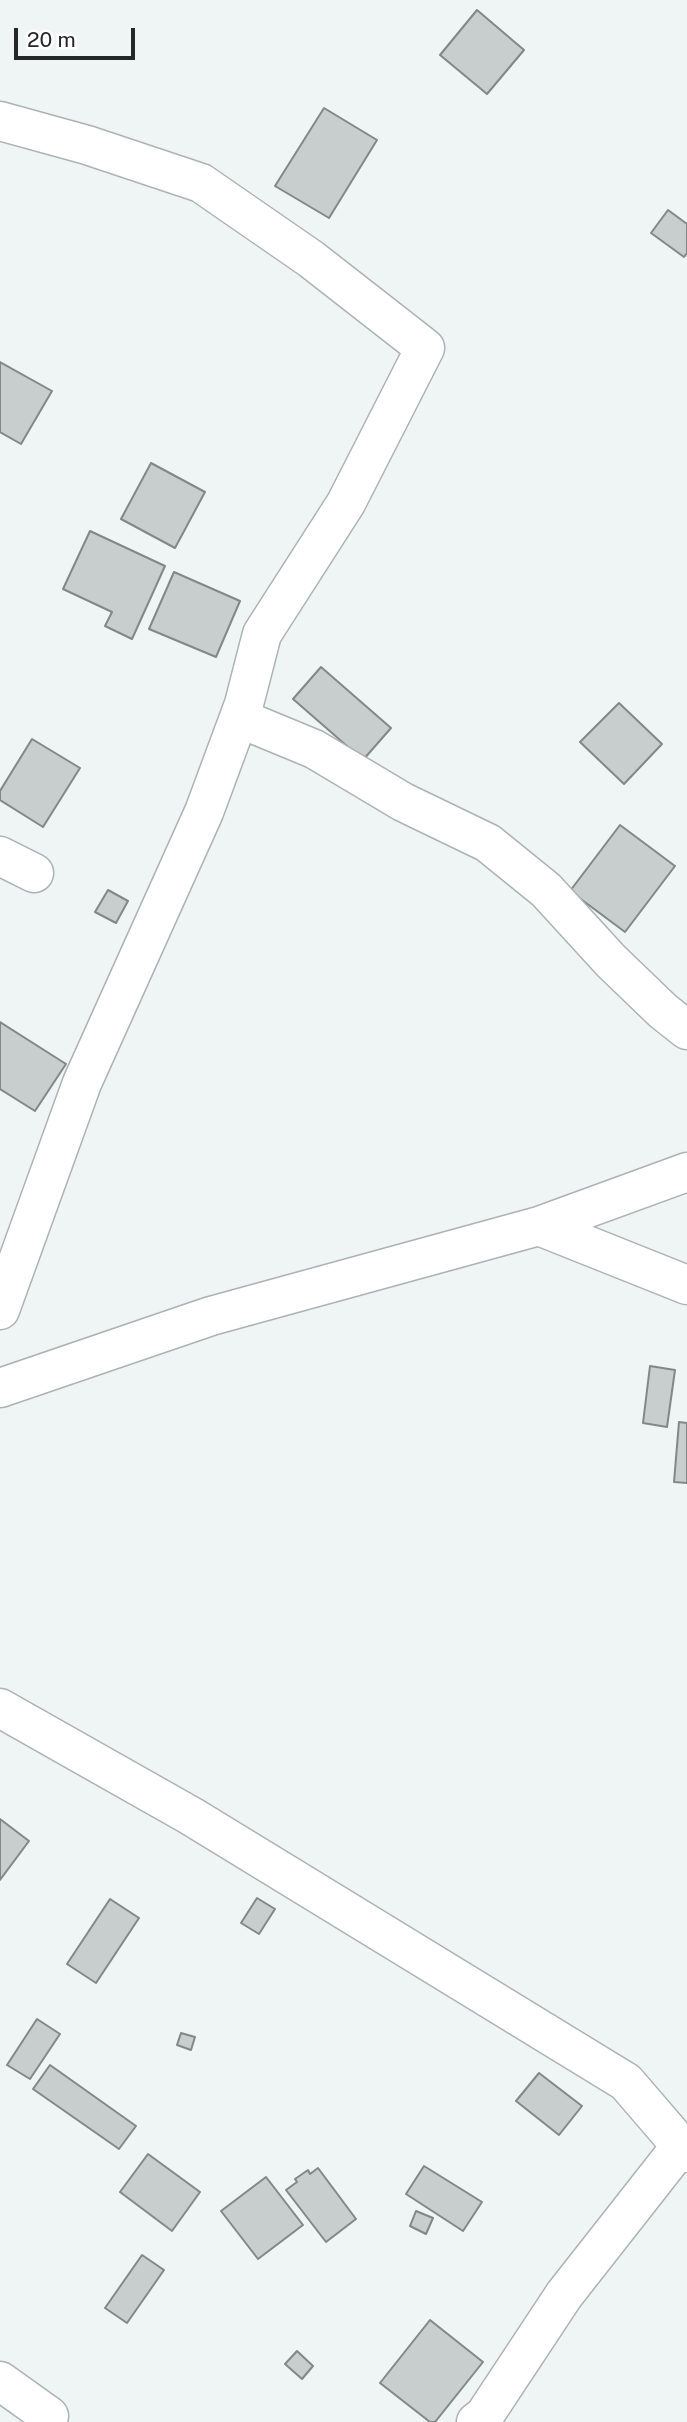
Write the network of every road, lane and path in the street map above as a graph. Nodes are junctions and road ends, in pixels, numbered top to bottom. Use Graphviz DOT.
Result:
graph roads {
  1 [pos="0,121"];
  2 [pos="239,718"];
  3 [pos="0,856"];
  4 [pos="34,873"];
  5 [pos="687,1031"];
  6 [pos="687,1172"];
  7 [pos="538,1226"];
  8 [pos="687,1285"];
  9 [pos="0,1310"];
  10 [pos="0,1388"];
  11 [pos="0,1708"];
  12 [pos="684,2149"];
  13 [pos="0,2381"];
  14 [pos="49,2416"];
  15 [pos="476,2422"];
  1 -- 2 [label="street"];
  2 -- 5 [label="street"];
  2 -- 9 [label="street"];
  3 -- 4 [label="street"];
  6 -- 7 [label="street"];
  7 -- 8 [label="street"];
  7 -- 10 [label="street"];
  11 -- 12 [label="street"];
  12 -- 15 [label="street"];
  13 -- 14 [label="street"];
}
